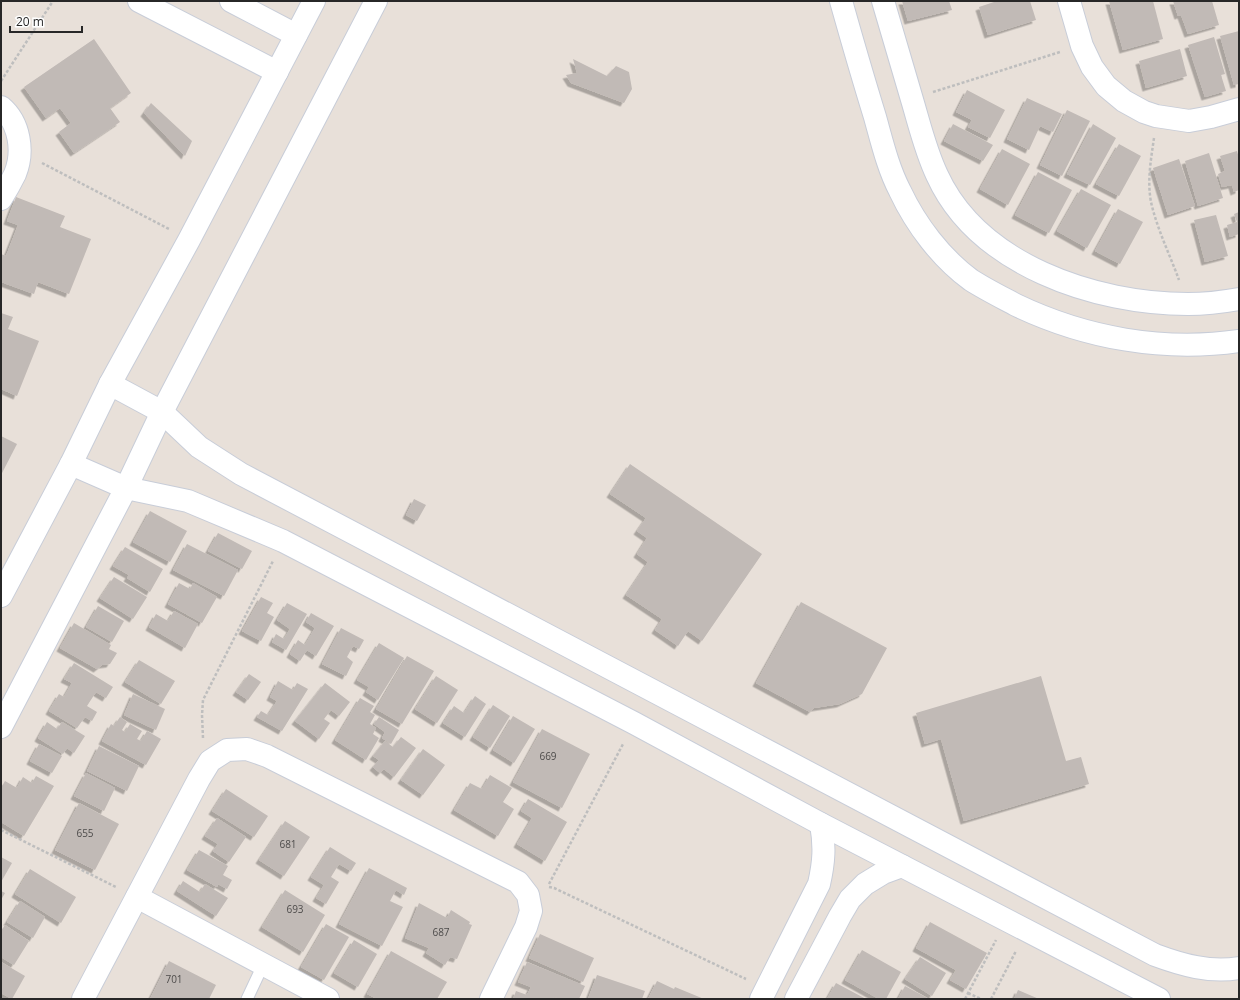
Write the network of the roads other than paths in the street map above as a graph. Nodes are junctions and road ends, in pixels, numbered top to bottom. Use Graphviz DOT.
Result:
graph roads {
  1 [pos="139,1"];
  2 [pos="231,1"];
  3 [pos="314,1"];
  4 [pos="376,1"];
  5 [pos="841,1"];
  6 [pos="883,1"];
  7 [pos="1069,1"];
  8 [pos="296,35"];
  9 [pos="277,72"];
  10 [pos="1,107"];
  11 [pos="1239,109"];
  12 [pos="1,199"];
  13 [pos="1239,299"];
  14 [pos="1239,341"];
  15 [pos="110,384"];
  16 [pos="162,412"];
  17 [pos="71,464"];
  18 [pos="126,488"];
  19 [pos="1,596"];
  20 [pos="1,727"];
  21 [pos="821,824"];
  22 [pos="902,866"];
  23 [pos="137,897"];
  24 [pos="811,902"];
  25 [pos="840,916"];
  26 [pos="263,965"];
  27 [pos="1239,968"];
  28 [pos="763,994"];
  29 [pos="83,999"];
  30 [pos="247,999"];
  31 [pos="328,999"];
  32 [pos="491,999"];
  33 [pos="796,999"];
  34 [pos="1159,999"];
  1 -- 9 [label="street"];
  2 -- 8 [label="street"];
  3 -- 8 [label="street"];
  4 -- 16 [label="street"];
  5 -- 14 [label="street"];
  6 -- 13 [label="street"];
  7 -- 11 [label="street"];
  8 -- 9 [label="street"];
  9 -- 15 [label="street"];
  10 -- 12 [label="street"];
  15 -- 16 [label="street"];
  15 -- 17 [label="street"];
  16 -- 18 [label="street"];
  16 -- 27 [label="street"];
  17 -- 18 [label="street"];
  17 -- 19 [label="street"];
  18 -- 20 [label="street"];
  18 -- 21 [label="street"];
  21 -- 22 [label="street"];
  21 -- 24 [label="street"];
  22 -- 25 [label="street"];
  22 -- 34 [label="street"];
  23 -- 26 [label="street"];
  23 -- 29 [label="street"];
  23 -- 32 [label="street"];
  24 -- 25 [label="street"];
  24 -- 28 [label="street"];
  25 -- 33 [label="street"];
  26 -- 30 [label="lane"];
  26 -- 31 [label="street"];
}
